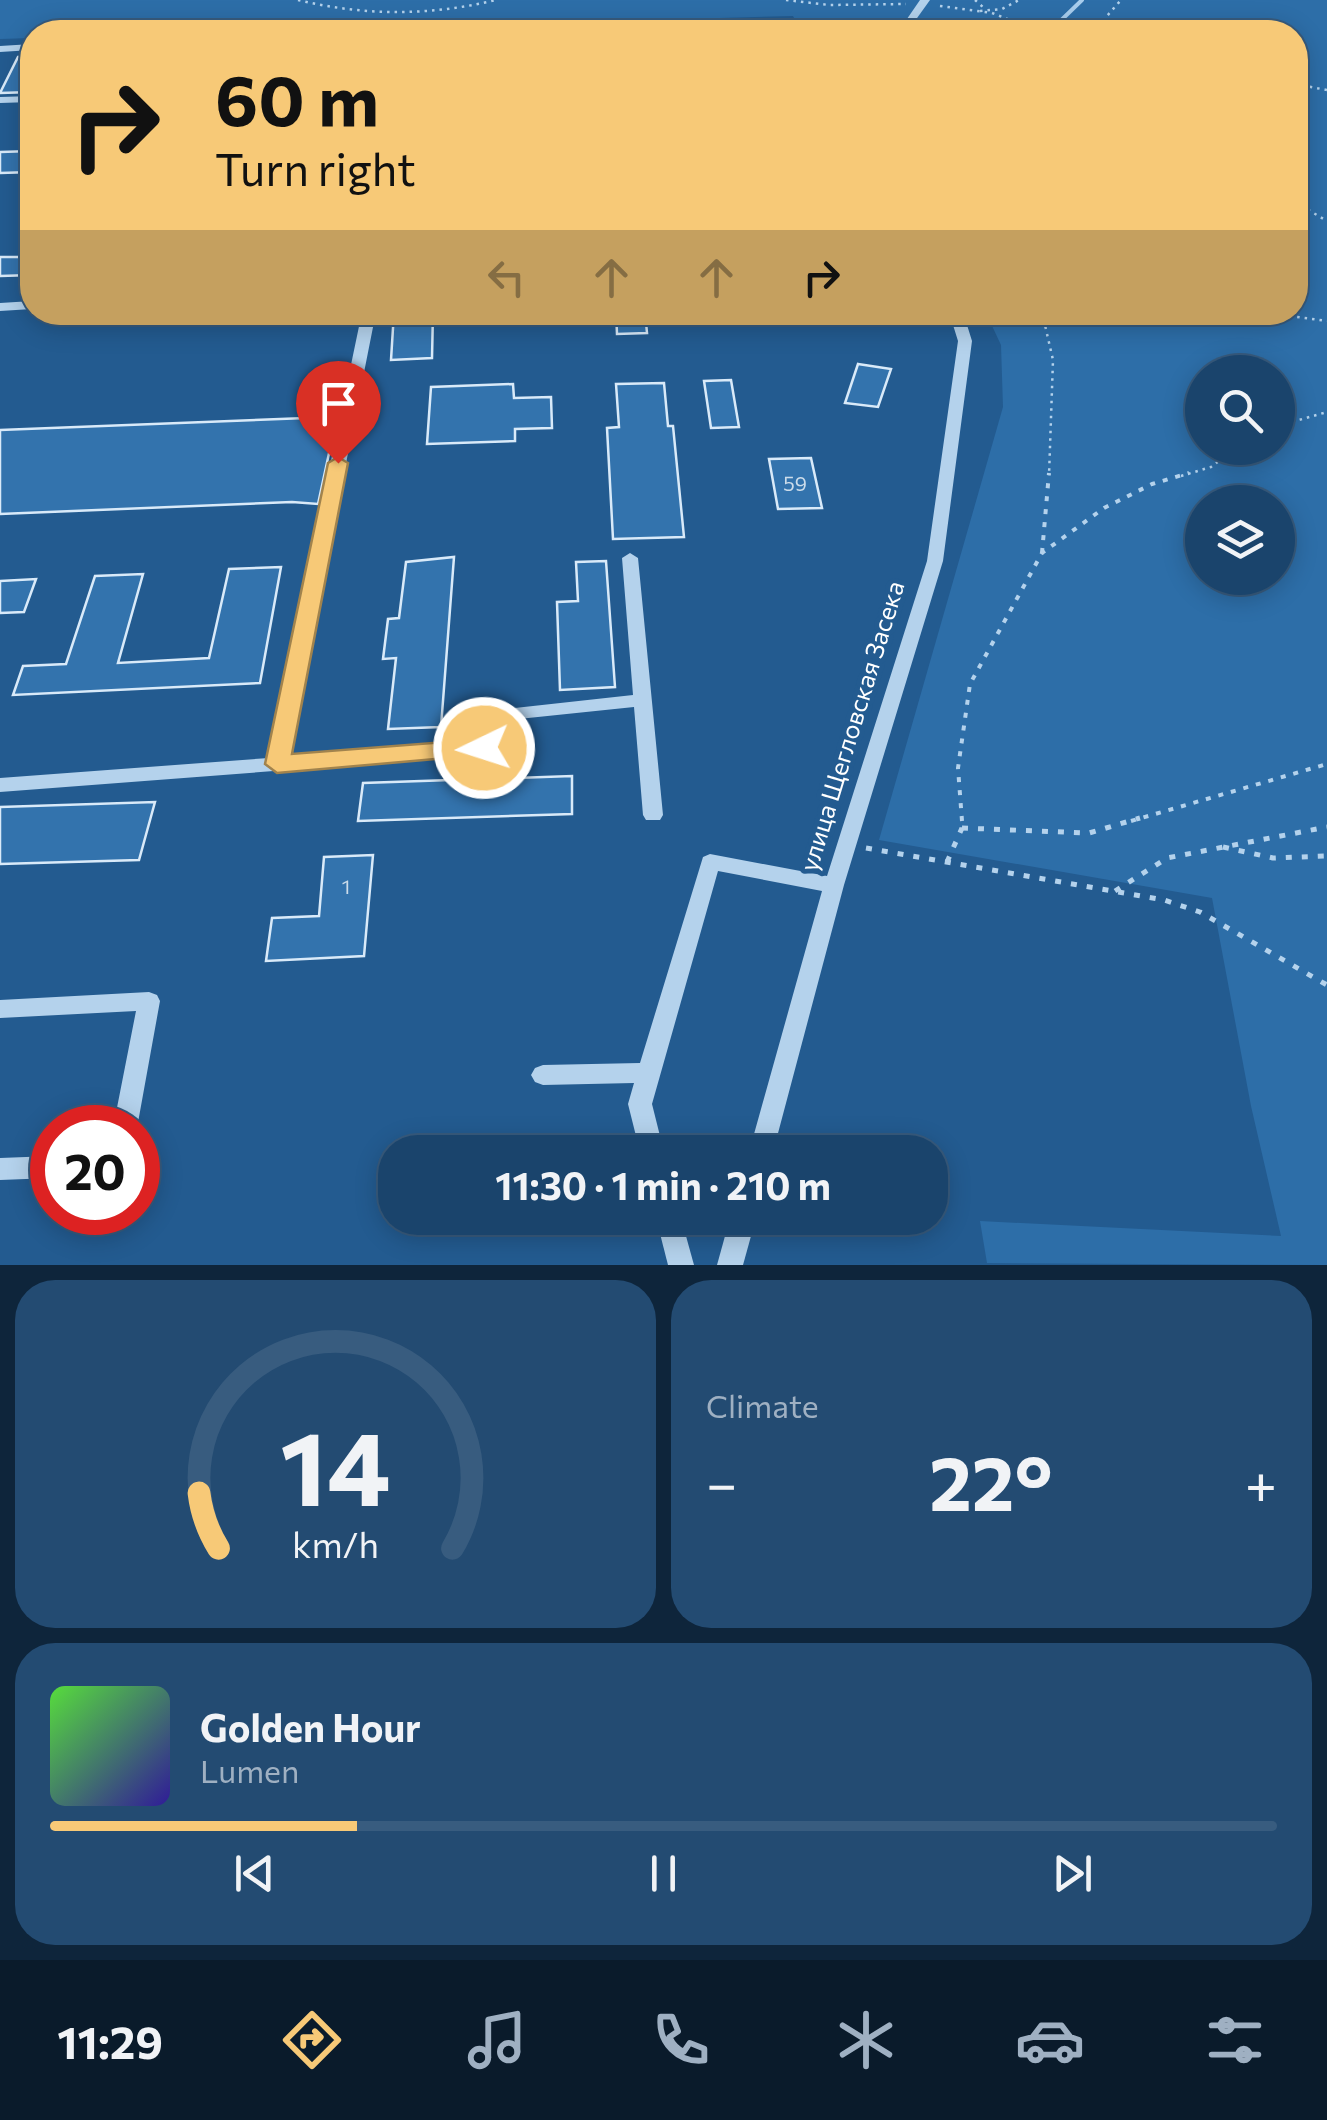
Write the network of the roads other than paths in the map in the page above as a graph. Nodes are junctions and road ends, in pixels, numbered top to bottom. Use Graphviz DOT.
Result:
graph roads {
  1 [pos="365,325"];
  2 [pos="960,325"];
  3 [pos="630,558"];
  4 [pos="643,700"];
  5 [pos="277,764"];
  6 [pos="0,785"];
  7 [pos="652,816"];
  8 [pos="834,885"];
  9 [pos="0,1009"];
  10 [pos="648,1074"];
  11 [pos="543,1075"];
  12 [pos="130,1105"];
  13 [pos="648,1135"];
  14 [pos="766,1135"];
  15 [pos="30,1168"];
  16 [pos="0,1170"];
  17 [pos="673,1235"];
  18 [pos="738,1235"];
  19 [pos="681,1265"];
  20 [pos="730,1265"];
  1 -- 5 [label="street"];
  2 -- 8 [label="street, улица Щегловская Засека"];
  3 -- 4 [label="street"];
  4 -- 5 [label="street"];
  4 -- 7 [label="street"];
  5 -- 6 [label="street"];
  8 -- 10 [label="street"];
  8 -- 14 [label="street, улица Щегловская Засека"];
  9 -- 12 [label="street"];
  10 -- 11 [label="street"];
  10 -- 13 [label="street"];
  15 -- 16 [label="street"];
  17 -- 19 [label="street"];
  18 -- 20 [label="street"];
}
